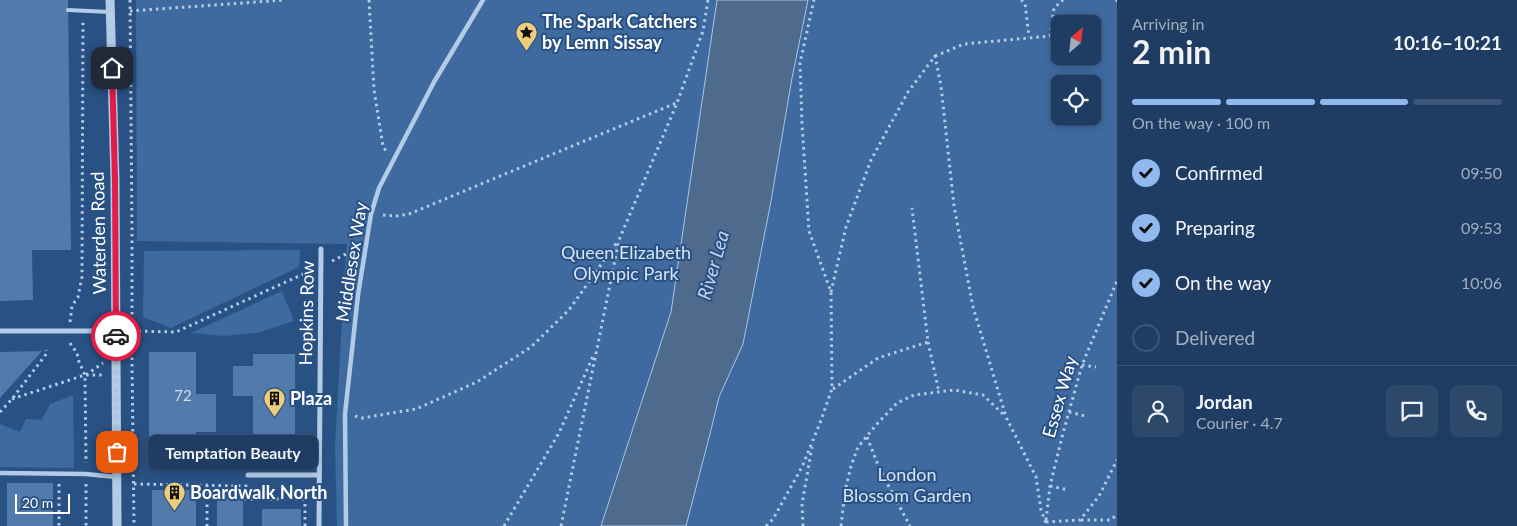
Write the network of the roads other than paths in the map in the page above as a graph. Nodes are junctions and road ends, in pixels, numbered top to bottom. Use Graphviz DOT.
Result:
graph roads {
  1 [pos="110,0"];
  2 [pos="483,0"];
  3 [pos="68,10"];
  4 [pos="110,12"];
  5 [pos="321,249"];
  6 [pos="0,331"];
  7 [pos="116,331"];
  8 [pos="0,473"];
  9 [pos="248,474"];
  10 [pos="319,475"];
  11 [pos="117,477"];
  12 [pos="117,526"];
  13 [pos="319,526"];
  14 [pos="346,526"];
  1 -- 4 [label="street, Waterden Road"];
  2 -- 14 [label="street, Middlesex Way"];
  3 -- 4 [label="lane"];
  4 -- 7 [label="street, Waterden Road"];
  5 -- 10 [label="street, Hopkins Row"];
  6 -- 7 [label="street"];
  7 -- 11 [label="street, Waterden Road"];
  8 -- 11 [label="street"];
  9 -- 10 [label="street"];
  10 -- 13 [label="street, Hopkins Row"];
  11 -- 12 [label="street, Waterden Road"];
}
